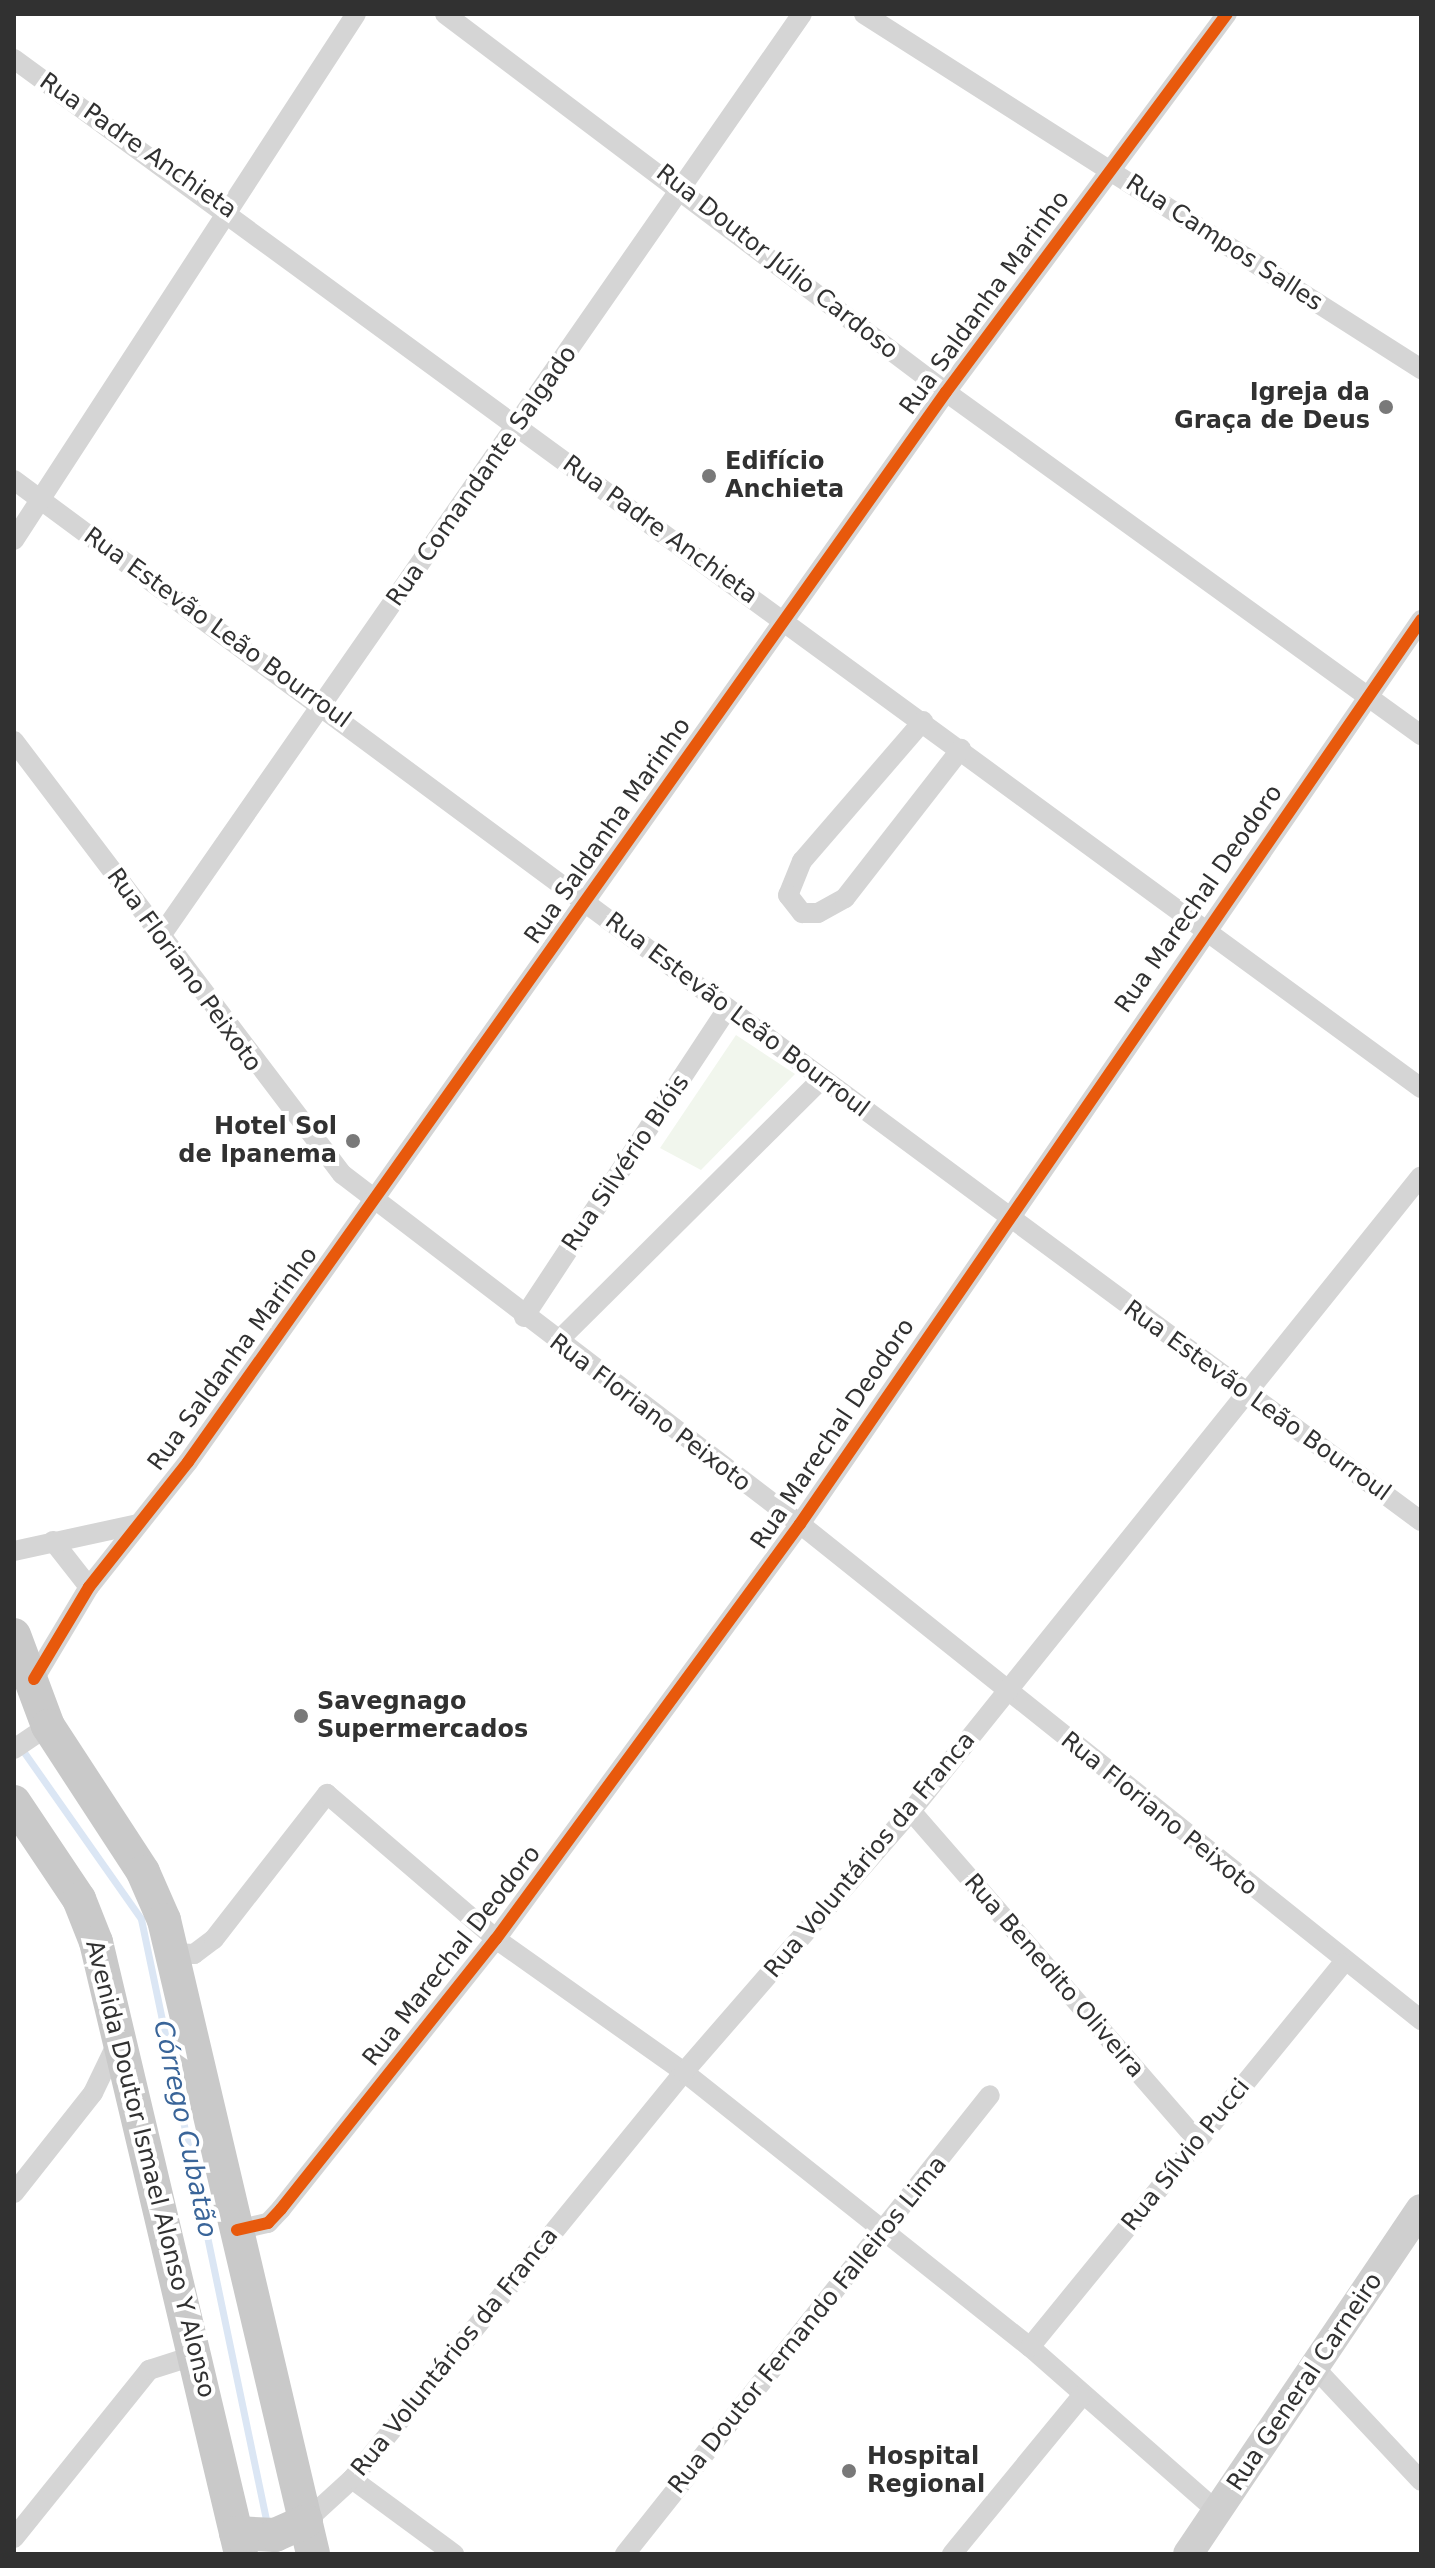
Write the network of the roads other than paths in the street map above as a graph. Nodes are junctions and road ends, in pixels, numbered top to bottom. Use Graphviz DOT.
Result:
graph roads {
  1 [pos="356,14"];
  2 [pos="445,14"];
  3 [pos="802,14"];
  4 [pos="864,14"];
  5 [pos="1227,14"];
  6 [pos="14,59"];
  7 [pos="1110,169"];
  8 [pos="683,188"];
  9 [pos="229,210"];
  10 [pos="1421,369"];
  11 [pos="946,392"];
  12 [pos="518,426"];
  13 [pos="14,480"];
  14 [pos="39,498"];
  15 [pos="14,540"];
  16 [pos="784,620"];
  17 [pos="1421,620"];
  18 [pos="1366,698"];
  19 [pos="321,704"];
  20 [pos="923,721"];
  21 [pos="1421,735"];
  22 [pos="14,741"];
  23 [pos="961,749"];
  24 [pos="585,902"];
  25 [pos="1207,927"];
  26 [pos="160,937"];
  27 [pos="728,1008"];
  28 [pos="822,1079"];
  29 [pos="1421,1088"];
  30 [pos="1421,1176"];
  31 [pos="374,1200"];
  32 [pos="1007,1215"];
  33 [pos="524,1317"];
  34 [pos="557,1342"];
  35 [pos="1246,1394"];
  36 [pos="1421,1521"];
  37 [pos="138,1524"];
  38 [pos="800,1524"];
  39 [pos="53,1541"];
  40 [pos="14,1551"];
  41 [pos="89,1587"];
  42 [pos="14,1635"];
  43 [pos="34,1679"];
  44 [pos="1007,1692"];
  45 [pos="42,1731"];
  46 [pos="14,1749"];
  47 [pos="14,1802"];
  48 [pos="911,1811"];
  49 [pos="496,1939"];
  50 [pos="174,1953"];
  51 [pos="1343,1963"];
  52 [pos="1421,2020"];
  53 [pos="121,2034"];
  54 [pos="684,2072"];
  55 [pos="990,2095"];
  56 [pos="1198,2141"];
  57 [pos="14,2193"];
  58 [pos="1421,2209"];
  59 [pos="237,2230"];
  60 [pos="884,2231"];
  61 [pos="1030,2347"];
  62 [pos="196,2355"];
  63 [pos="1315,2368"];
  64 [pos="1082,2396"];
  65 [pos="352,2479"];
  66 [pos="1421,2481"];
  67 [pos="1217,2511"];
  68 [pos="305,2534"];
  69 [pos="14,2538"];
  70 [pos="243,2541"];
  71 [pos="454,2554"];
  72 [pos="625,2554"];
  73 [pos="952,2554"];
  74 [pos="1188,2554"];
  1 -- 9 [label="street"];
  2 -- 8 [label="street, Rua Doutor Júlio Cardoso"];
  3 -- 8 [label="street, Rua Comandante Salgado"];
  4 -- 7 [label="street, Rua Campos Salles"];
  5 -- 7 [label="street, Rua Saldanha Marinho"];
  6 -- 9 [label="street, Rua Padre Anchieta"];
  7 -- 10 [label="street, Rua Campos Salles"];
  7 -- 11 [label="street, Rua Saldanha Marinho"];
  8 -- 11 [label="street, Rua Doutor Júlio Cardoso"];
  8 -- 12 [label="street, Rua Comandante Salgado"];
  9 -- 12 [label="street, Rua Padre Anchieta"];
  9 -- 14 [label="street"];
  11 -- 16 [label="street, Rua Saldanha Marinho"];
  11 -- 18 [label="street, Rua Doutor Júlio Cardoso"];
  12 -- 16 [label="street, Rua Padre Anchieta"];
  12 -- 19 [label="street, Rua Comandante Salgado"];
  13 -- 14 [label="street, Rua Estevão Leão Bourroul"];
  14 -- 15 [label="street"];
  14 -- 19 [label="street, Rua Estevão Leão Bourroul"];
  16 -- 20 [label="street, Rua Padre Anchieta"];
  16 -- 24 [label="street, Rua Saldanha Marinho"];
  17 -- 18 [label="street, Rua Marechal Deodoro"];
  18 -- 21 [label="street, Rua Doutor Júlio Cardoso"];
  18 -- 25 [label="street, Rua Marechal Deodoro"];
  19 -- 24 [label="street, Rua Estevão Leão Bourroul"];
  19 -- 26 [label="street, Rua Comandante Salgado"];
  20 -- 23 [label="street, Rua Padre Anchieta"];
  20 -- 23 [label="street"];
  22 -- 26 [label="street, Rua Floriano Peixoto"];
  23 -- 25 [label="street, Rua Padre Anchieta"];
  24 -- 27 [label="street, Rua Estevão Leão Bourroul"];
  24 -- 31 [label="street, Rua Saldanha Marinho"];
  25 -- 29 [label="street, Rua Padre Anchieta"];
  25 -- 32 [label="street, Rua Marechal Deodoro"];
  26 -- 31 [label="street, Rua Floriano Peixoto"];
  27 -- 28 [label="street, Rua Estevão Leão Bourroul"];
  27 -- 33 [label="street, Rua Silvério Blóis"];
  28 -- 32 [label="street, Rua Estevão Leão Bourroul"];
  28 -- 34 [label="street"];
  30 -- 35 [label="street, Rua Voluntários da Franca"];
  31 -- 33 [label="street, Rua Floriano Peixoto"];
  31 -- 37 [label="street, Rua Saldanha Marinho"];
  32 -- 35 [label="street, Rua Estevão Leão Bourroul"];
  32 -- 38 [label="street, Rua Marechal Deodoro"];
  33 -- 34 [label="street, Rua Floriano Peixoto"];
  34 -- 38 [label="street, Rua Floriano Peixoto"];
  35 -- 36 [label="street, Rua Estevão Leão Bourroul"];
  35 -- 44 [label="street, Rua Voluntários da Franca"];
  37 -- 39 [label="street"];
  37 -- 41 [label="street, Rua Saldanha Marinho"];
  38 -- 44 [label="street, Rua Floriano Peixoto"];
  38 -- 49 [label="street, Rua Marechal Deodoro"];
  39 -- 40 [label="street"];
  39 -- 41 [label="street"];
  41 -- 43 [label="street, Rua Saldanha Marinho"];
  42 -- 43 [label="main road"];
  43 -- 45 [label="main road"];
  44 -- 48 [label="street, Rua Voluntários da Franca"];
  44 -- 51 [label="street, Rua Floriano Peixoto"];
  45 -- 46 [label="street"];
  45 -- 50 [label="main road"];
  47 -- 53 [label="main road, Avenida Doutor Ismael Alonso Y Alonso"];
  48 -- 54 [label="street, Rua Voluntários da Franca"];
  48 -- 56 [label="street, Rua Benedito Oliveira"];
  49 -- 50 [label="street"];
  49 -- 54 [label="street"];
  49 -- 59 [label="street, Rua Marechal Deodoro"];
  50 -- 59 [label="main road"];
  51 -- 52 [label="street, Rua Floriano Peixoto"];
  51 -- 56 [label="street, Rua Sílvio Pucci"];
  53 -- 57 [label="street"];
  53 -- 62 [label="main road, Avenida Doutor Ismael Alonso Y Alonso"];
  54 -- 60 [label="street"];
  54 -- 65 [label="street, Rua Voluntários da Franca"];
  55 -- 60 [label="street, Rua Doutor Fernando Falleiros Lima"];
  56 -- 61 [label="street, Rua Sílvio Pucci"];
  58 -- 63 [label="street, Rua General Carneiro"];
  59 -- 68 [label="main road"];
  60 -- 61 [label="street"];
  60 -- 72 [label="street, Rua Doutor Fernando Falleiros Lima"];
  61 -- 64 [label="street"];
  62 -- 69 [label="street"];
  62 -- 70 [label="main road, Avenida Doutor Ismael Alonso Y Alonso"];
  63 -- 66 [label="street"];
  63 -- 67 [label="street, Rua General Carneiro"];
  64 -- 67 [label="street"];
  64 -- 73 [label="street"];
  65 -- 68 [label="street, Rua Voluntários da Franca"];
  65 -- 71 [label="street"];
  67 -- 74 [label="street, Rua General Carneiro"];
  68 -- 70 [label="main road"];
}
